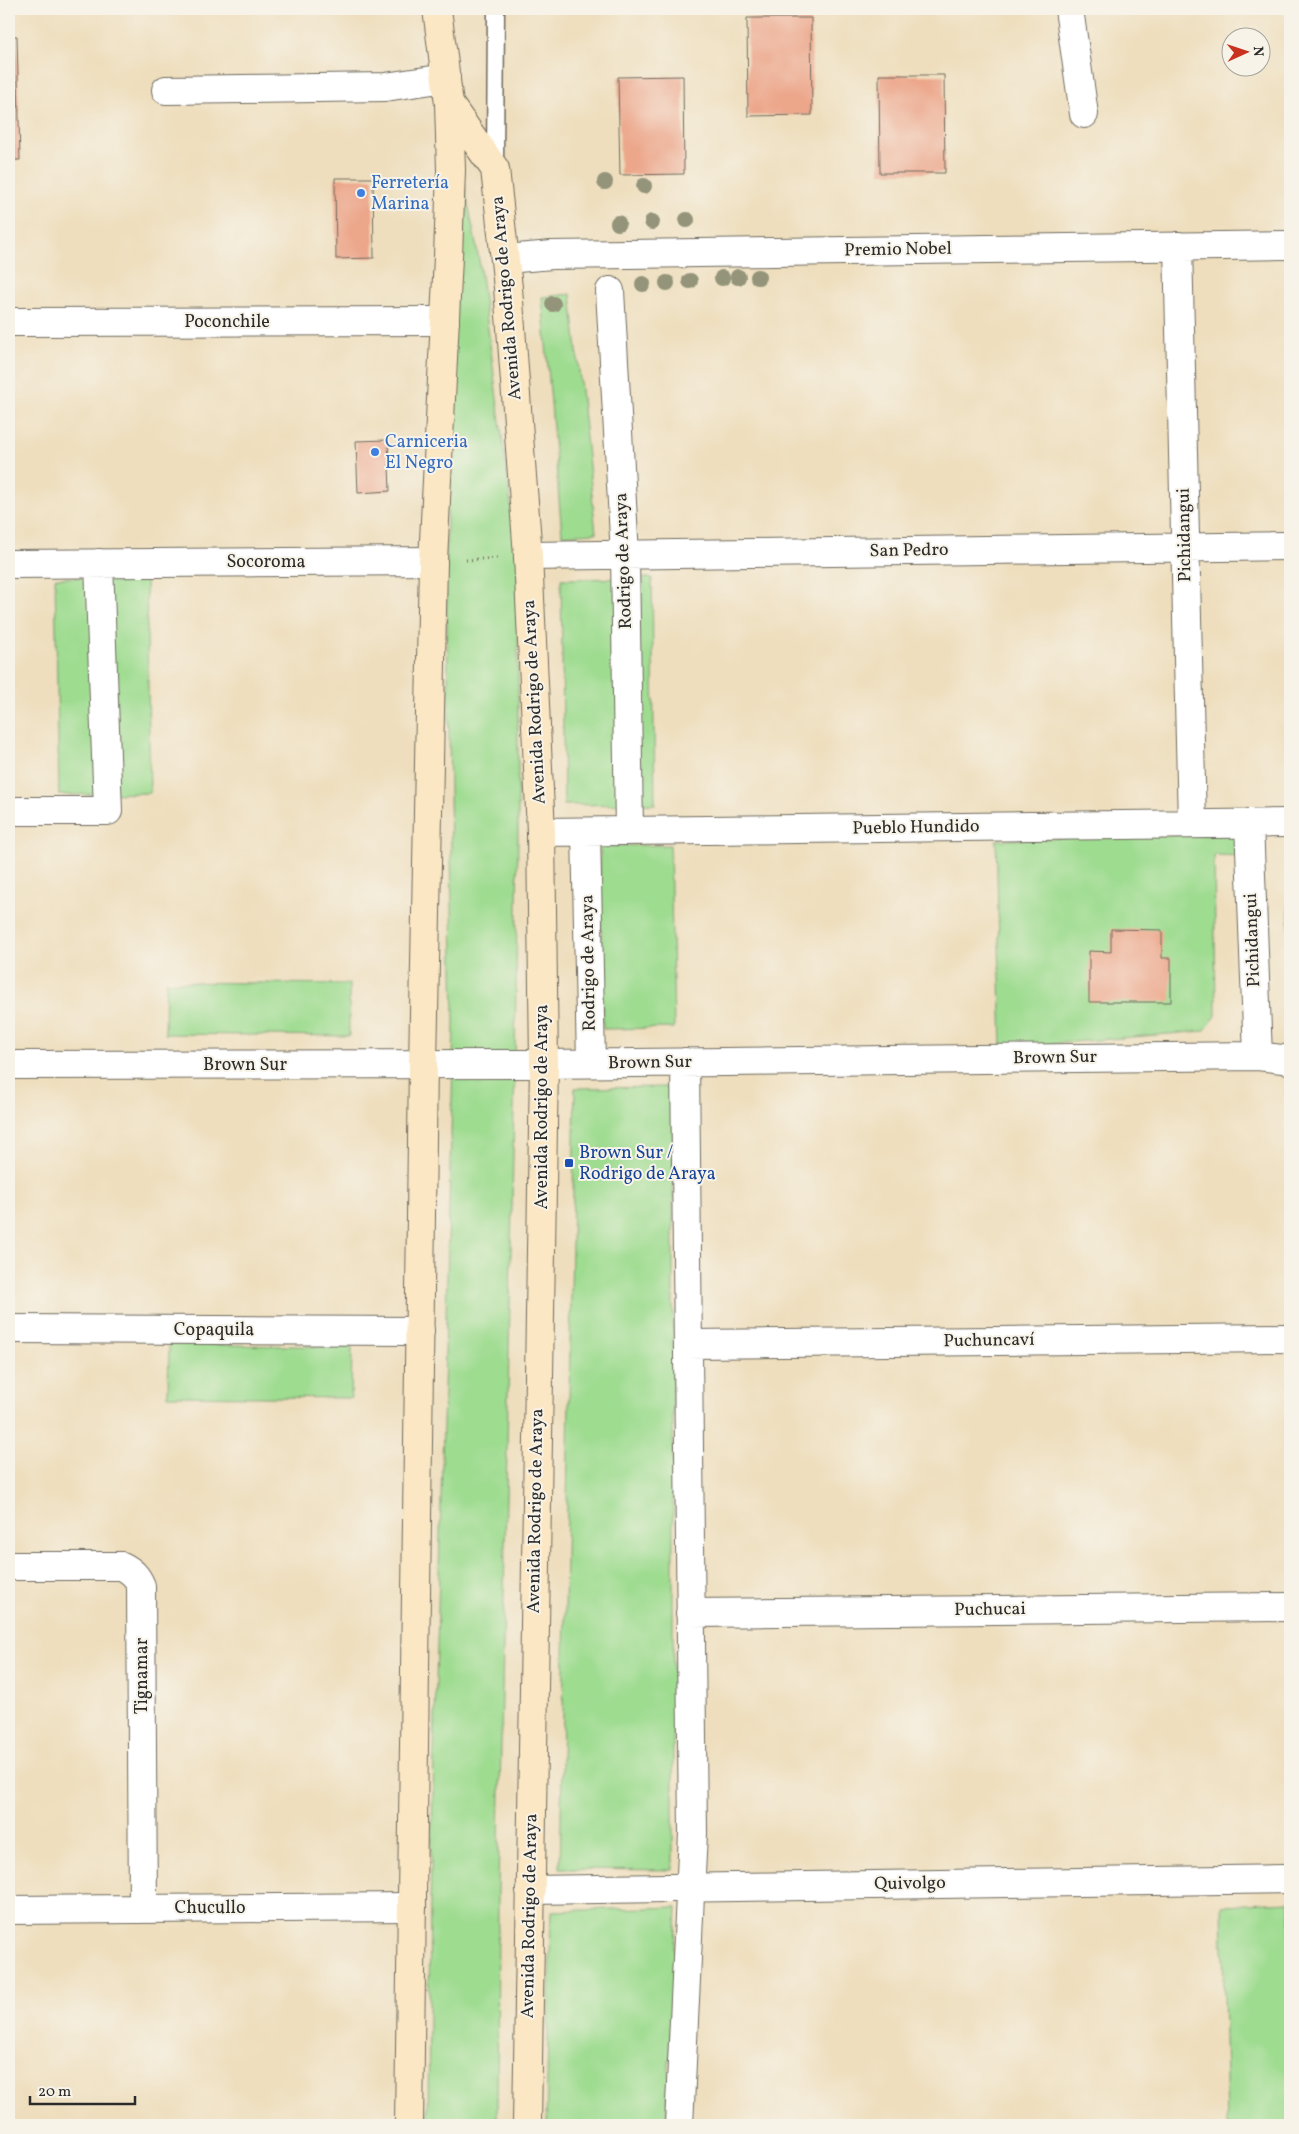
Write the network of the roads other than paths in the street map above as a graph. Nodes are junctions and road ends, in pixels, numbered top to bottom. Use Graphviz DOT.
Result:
graph roads {
  1 [pos="437,9"];
  2 [pos="496,9"];
  3 [pos="1069,9"];
  4 [pos="166,90"];
  5 [pos="447,91"];
  6 [pos="1084,114"];
  7 [pos="495,169"];
  8 [pos="1290,245"];
  9 [pos="1178,246"];
  10 [pos="506,259"];
  11 [pos="610,291"];
  12 [pos="445,321"];
  13 [pos="9,322"];
  14 [pos="1290,546"];
  15 [pos="1186,547"];
  16 [pos="625,555"];
  17 [pos="528,556"];
  18 [pos="433,561"];
  19 [pos="99,563"];
  20 [pos="9,564"];
  21 [pos="9,810"];
  22 [pos="1290,823"];
  23 [pos="1192,824"];
  24 [pos="1248,824"];
  25 [pos="629,831"];
  26 [pos="541,832"];
  27 [pos="586,832"];
  28 [pos="1258,1056"];
  29 [pos="1290,1060"];
  30 [pos="685,1062"];
  31 [pos="591,1063"];
  32 [pos="423,1064"];
  33 [pos="544,1064"];
  34 [pos="9,1065"];
  35 [pos="9,1329"];
  36 [pos="420,1331"];
  37 [pos="1290,1338"];
  38 [pos="688,1344"];
  39 [pos="9,1566"];
  40 [pos="1290,1607"];
  41 [pos="690,1613"];
  42 [pos="1290,1879"];
  43 [pos="690,1887"];
  44 [pos="530,1890"];
  45 [pos="412,1907"];
  46 [pos="143,1909"];
  47 [pos="9,1910"];
  48 [pos="409,2125"];
  49 [pos="527,2125"];
  50 [pos="679,2125"];
  1 -- 5 [label="main road, Avenida Rodrigo de Araya"];
  2 -- 7 [label="lane"];
  3 -- 6 [label="street"];
  4 -- 5 [label="street"];
  5 -- 7 [label="main road, Avenida Rodrigo de Araya"];
  5 -- 12 [label="main road, Avenida Rodrigo de Araya"];
  7 -- 10 [label="main road, Avenida Rodrigo de Araya"];
  8 -- 9 [label="street, Premio Nobel"];
  9 -- 10 [label="street, Premio Nobel"];
  9 -- 15 [label="street, Pichidangui"];
  10 -- 17 [label="main road, Avenida Rodrigo de Araya"];
  11 -- 16 [label="street, Rodrigo de Araya"];
  12 -- 13 [label="street, Poconchile"];
  12 -- 18 [label="main road, Avenida Rodrigo de Araya"];
  14 -- 15 [label="street, San Pedro"];
  15 -- 16 [label="street, San Pedro"];
  15 -- 23 [label="street, Pichidangui"];
  16 -- 17 [label="street, San Pedro"];
  16 -- 25 [label="street, Rodrigo de Araya"];
  17 -- 26 [label="main road, Avenida Rodrigo de Araya"];
  18 -- 19 [label="street, Socoroma"];
  18 -- 32 [label="main road, Avenida Rodrigo de Araya"];
  19 -- 20 [label="street, Socoroma"];
  19 -- 21 [label="street"];
  22 -- 24 [label="street, Pueblo Hundido"];
  23 -- 24 [label="street, Pueblo Hundido"];
  23 -- 25 [label="street, Pueblo Hundido"];
  24 -- 28 [label="street, Pichidangui"];
  25 -- 27 [label="street, Pueblo Hundido"];
  26 -- 27 [label="street, Pueblo Hundido"];
  26 -- 33 [label="main road, Avenida Rodrigo de Araya"];
  27 -- 31 [label="street, Rodrigo de Araya"];
  28 -- 29 [label="street, Brown Sur"];
  28 -- 30 [label="street, Brown Sur"];
  30 -- 31 [label="street, Brown Sur"];
  30 -- 38 [label="street"];
  31 -- 33 [label="street, Brown Sur"];
  32 -- 33 [label="street, Brown Sur"];
  32 -- 34 [label="street, Brown Sur"];
  32 -- 36 [label="main road, Avenida Rodrigo de Araya"];
  33 -- 44 [label="main road, Avenida Rodrigo de Araya"];
  35 -- 36 [label="street, Copaquila"];
  36 -- 45 [label="main road, Avenida Rodrigo de Araya"];
  37 -- 38 [label="street, Puchuncaví"];
  38 -- 41 [label="street"];
  39 -- 46 [label="street, Tignamar"];
  40 -- 41 [label="street, Puchucai"];
  41 -- 43 [label="street"];
  42 -- 43 [label="street, Quivolgo"];
  43 -- 44 [label="street, Quivolgo"];
  43 -- 50 [label="street"];
  44 -- 49 [label="main road, Avenida Rodrigo de Araya"];
  45 -- 46 [label="street, Chucullo"];
  45 -- 48 [label="main road, Avenida Rodrigo de Araya"];
  46 -- 47 [label="street, Chucullo"];
}
